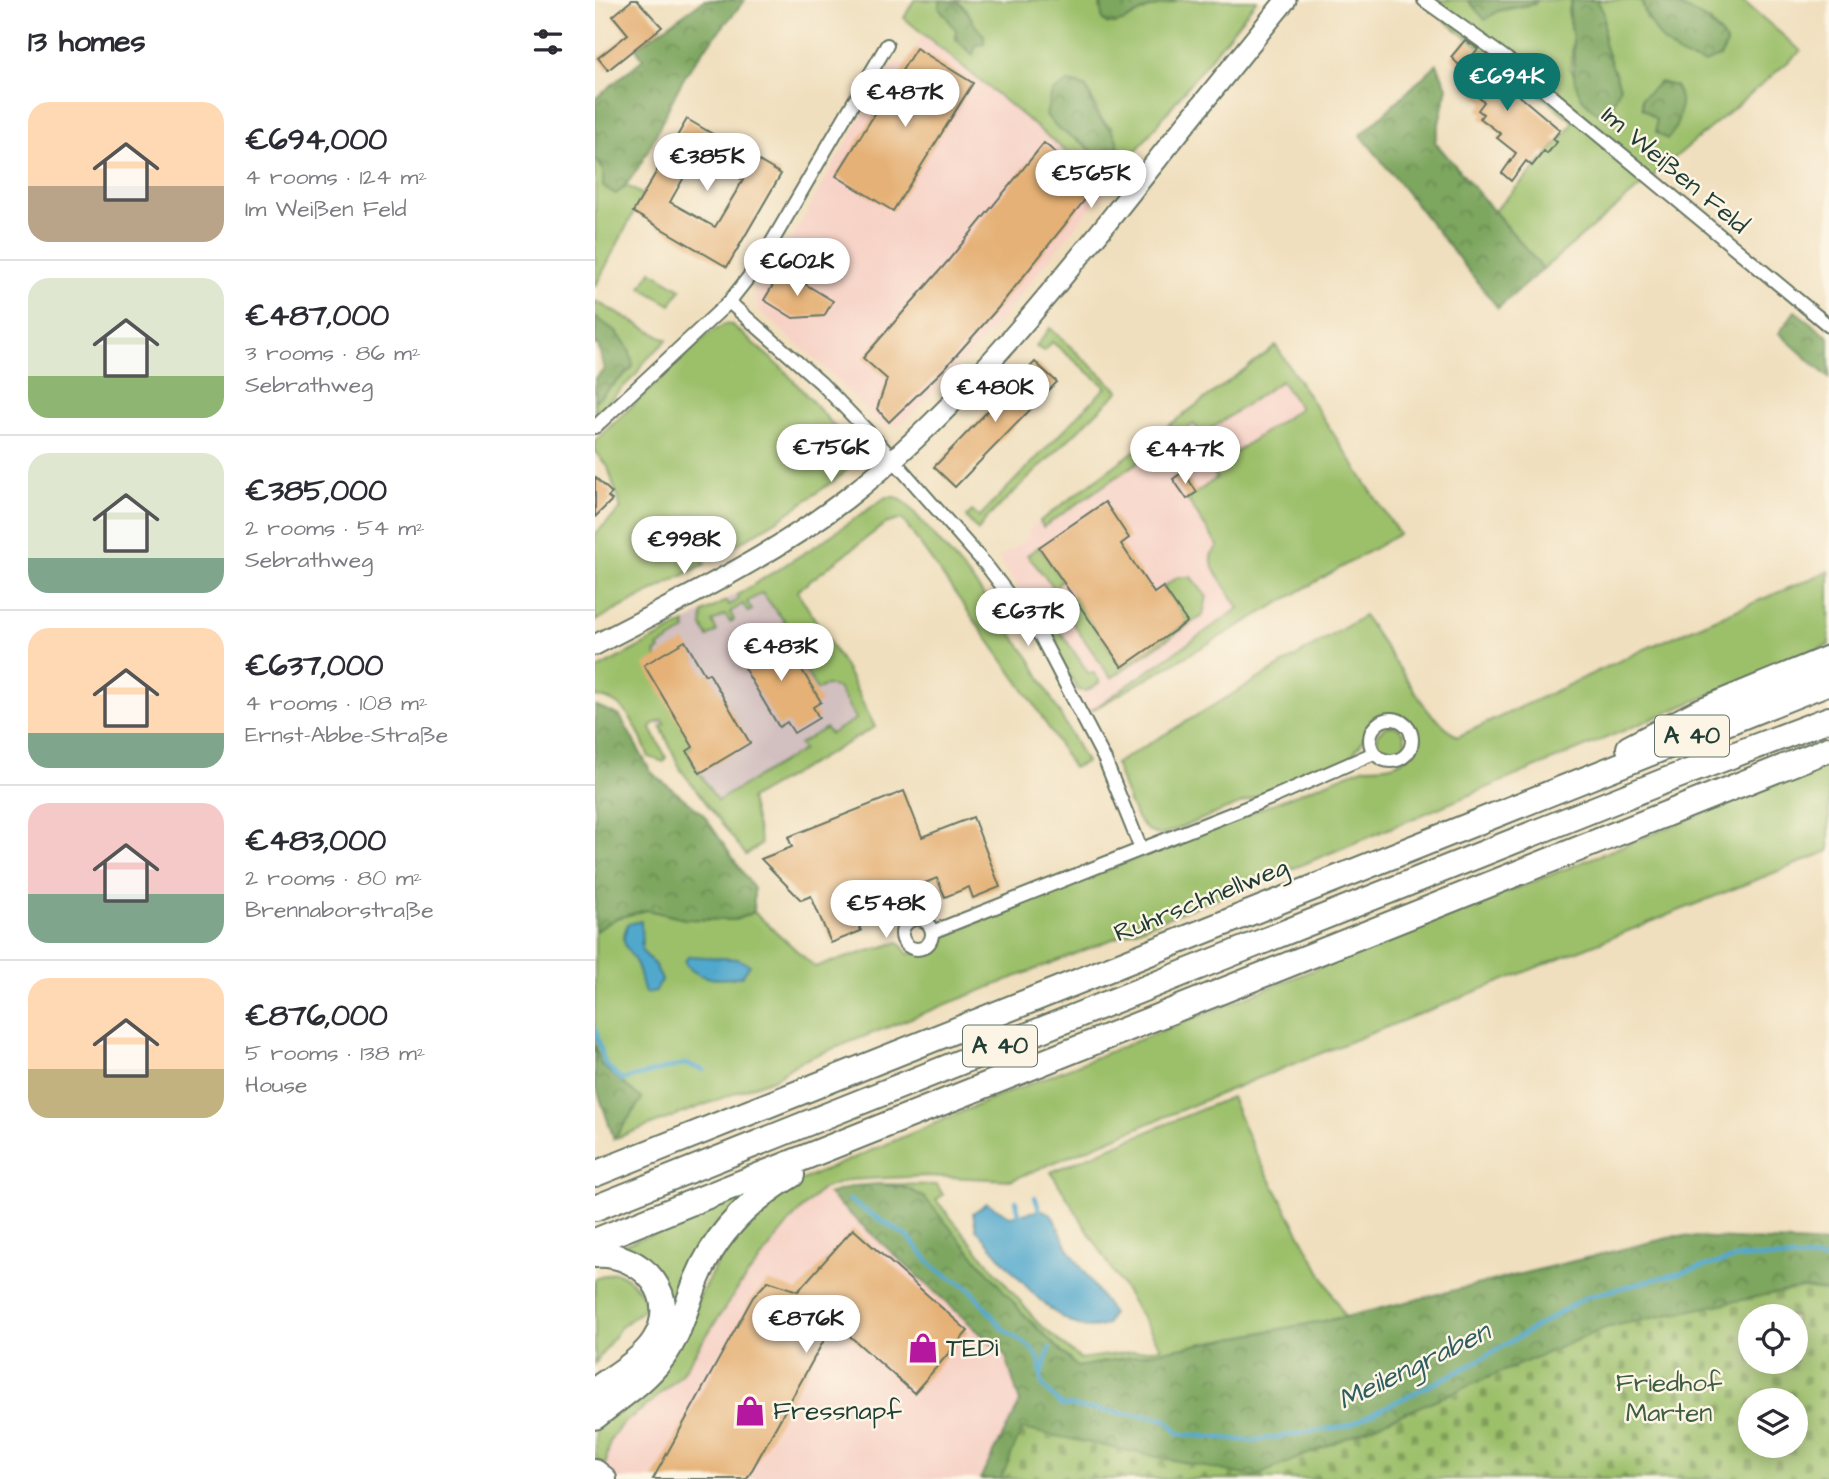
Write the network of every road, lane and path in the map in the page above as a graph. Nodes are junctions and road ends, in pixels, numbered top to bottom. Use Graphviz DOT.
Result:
graph roads {
  1 [pos="1286,0"];
  2 [pos="1424,0"];
  3 [pos="887,46"];
  4 [pos="729,302"];
  5 [pos="1829,326"];
  6 [pos="595,427"];
  7 [pos="894,459"];
  8 [pos="595,645"];
  9 [pos="1829,659"];
  10 [pos="1829,682"];
  11 [pos="1829,719"];
  12 [pos="1829,749"];
  13 [pos="1374,753"];
  14 [pos="1556,791"];
  15 [pos="1141,849"];
  16 [pos="932,932"];
  17 [pos="835,1147"];
  18 [pos="595,1174"];
  19 [pos="595,1208"];
  20 [pos="595,1241"];
  21 [pos="595,1255"];
  22 [pos="596,1410"];
  23 [pos="595,1472"];
  24 [pos="604,1479"];
  1 -- 7 [label="main road"];
  2 -- 5 [label="street, Im Weißen Feld"];
  3 -- 4 [label="street"];
  4 -- 6 [label="street"];
  4 -- 7 [label="street"];
  7 -- 8 [label="main road"];
  7 -- 15 [label="street"];
  9 -- 14 [label="highway"];
  10 -- 14 [label="highway, Ruhrschnellweg / A 40"];
  11 -- 19 [label="highway, A 40"];
  12 -- 17 [label="highway"];
  13 -- 15 [label="street"];
  14 -- 18 [label="highway, Ruhrschnellweg / A 40"];
  15 -- 16 [label="street"];
  17 -- 20 [label="highway"];
  17 -- 22 [label="highway"];
  21 -- 22 [label="highway"];
  23 -- 24 [label="highway"];
}
